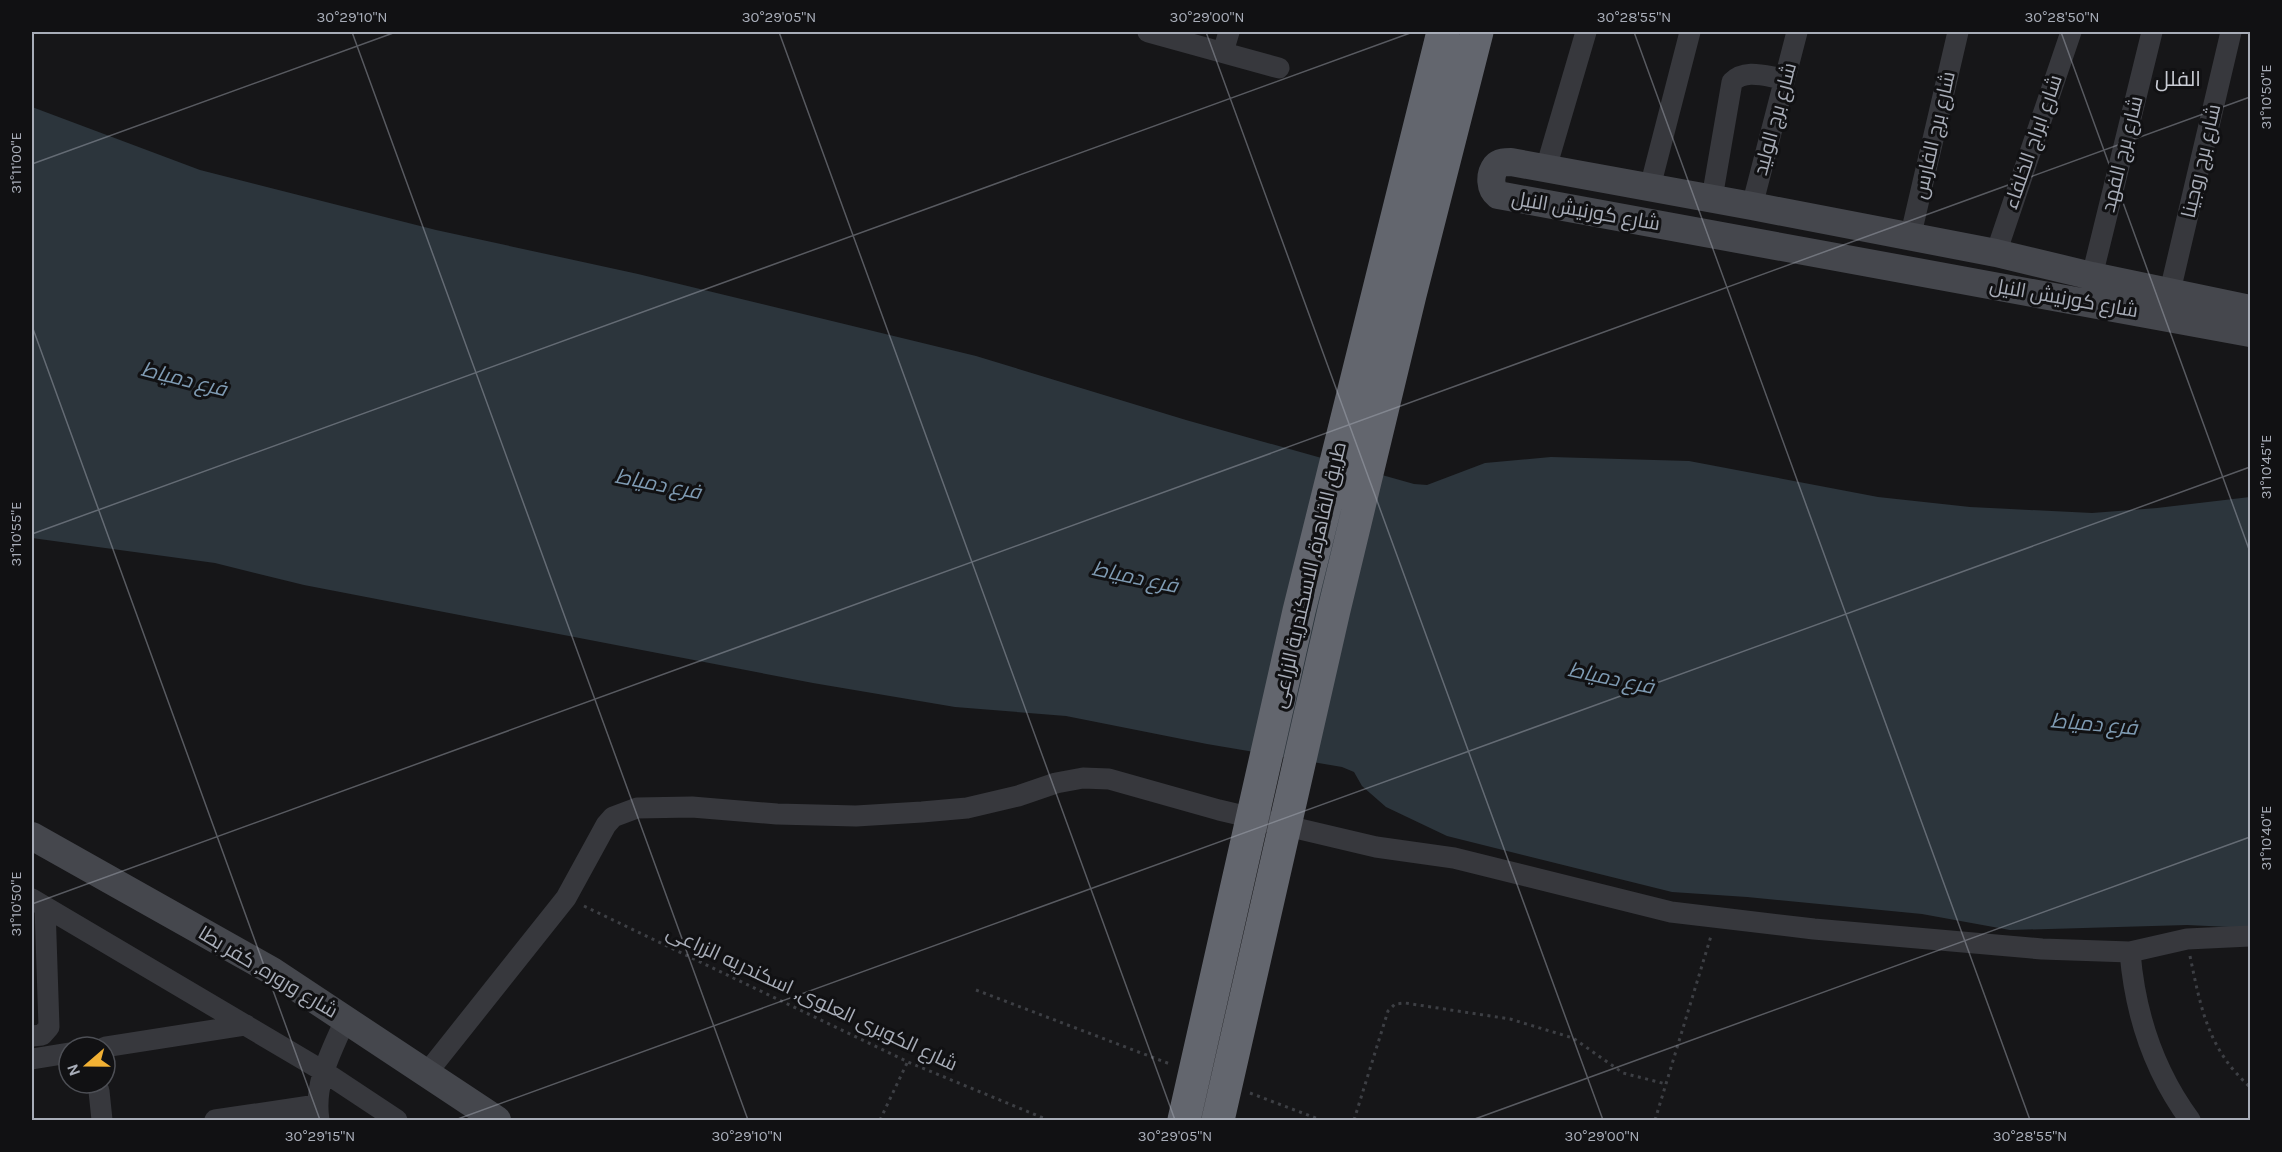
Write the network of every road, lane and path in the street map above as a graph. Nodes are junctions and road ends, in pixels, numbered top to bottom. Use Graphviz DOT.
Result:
graph roads {
  1 [pos="1148,32"];
  2 [pos="1229,32"];
  3 [pos="1443,32"];
  4 [pos="1477,32"];
  5 [pos="1586,32"];
  6 [pos="1690,32"];
  7 [pos="1797,32"];
  8 [pos="1958,32"];
  9 [pos="2071,32"];
  10 [pos="2152,32"];
  11 [pos="2232,32"];
  12 [pos="1223,52"];
  13 [pos="1279,68"];
  14 [pos="1785,80"];
  15 [pos="1546,168"];
  16 [pos="1650,187"];
  17 [pos="1712,198"];
  18 [pos="1752,206"];
  19 [pos="1910,237"];
  20 [pos="2002,255"];
  21 [pos="2092,276"];
  22 [pos="2005,287"];
  23 [pos="2170,291"];
  24 [pos="2250,309"];
  25 [pos="2250,333"];
  26 [pos="32,836"];
  27 [pos="566,898"];
  28 [pos="38,903"];
  29 [pos="1717,917"];
  30 [pos="2250,936"];
  31 [pos="2187,939"];
  32 [pos="2130,952"];
  33 [pos="976,990"];
  34 [pos="346,1018"];
  35 [pos="246,1025"];
  36 [pos="32,1036"];
  37 [pos="117,1045"];
  38 [pos="57,1055"];
  39 [pos="32,1059"];
  40 [pos="908,1062"];
  41 [pos="1176,1066"];
  42 [pos="323,1071"];
  43 [pos="426,1074"];
  44 [pos="1666,1084"];
  45 [pos="2250,1087"];
  46 [pos="1243,1091"];
  47 [pos="99,1095"];
  48 [pos="318,1113"];
  49 [pos="257,1117"];
  50 [pos="102,1120"];
  51 [pos="215,1120"];
  52 [pos="397,1120"];
  53 [pos="497,1120"];
  54 [pos="880,1120"];
  55 [pos="1048,1120"];
  56 [pos="1184,1120"];
  57 [pos="1218,1120"];
  58 [pos="1321,1120"];
  59 [pos="1354,1120"];
  60 [pos="1655,1120"];
  61 [pos="2190,1120"];
  1 -- 12 [label="street"];
  2 -- 12 [label="street"];
  3 -- 56 [label="highway, طريق القاهرة, الاسكندرية الزراعى"];
  4 -- 57 [label="highway, طريق القاهرة, الاسكندرية الزراعى"];
  5 -- 15 [label="street"];
  6 -- 16 [label="street"];
  7 -- 14 [label="street, شارع برج الوليد"];
  8 -- 19 [label="street, شارع برج الفارس"];
  9 -- 20 [label="street, شارع ابراج الخلفاء"];
  10 -- 21 [label="street, شارع برج الفهد"];
  11 -- 23 [label="street, شارع برج روجينا"];
  12 -- 13 [label="street"];
  14 -- 17 [label="street"];
  14 -- 18 [label="street, شارع برج الوليد"];
  15 -- 16 [label="main road, شارع كورنيش النيل"];
  15 -- 22 [label="main road, شارع كورنيش النيل"];
  16 -- 17 [label="main road, شارع كورنيش النيل"];
  17 -- 18 [label="main road, شارع كورنيش النيل"];
  18 -- 19 [label="main road, شارع كورنيش النيل"];
  19 -- 20 [label="main road, شارع كورنيش النيل"];
  20 -- 21 [label="main road, شارع كورنيش النيل"];
  20 -- 22 [label="main road"];
  21 -- 23 [label="main road, شارع كورنيش النيل"];
  22 -- 25 [label="main road, شارع كورنيش النيل"];
  23 -- 24 [label="main road, شارع كورنيش النيل"];
  26 -- 34 [label="main road, شارع وروره, كفر بطا"];
  27 -- 29 [label="street"];
  27 -- 40 [label="path, شارع الكوبرى العلوى, اسكندريه الزراعى"];
  27 -- 43 [label="street"];
  28 -- 35 [label="street"];
  28 -- 36 [label="street"];
  29 -- 32 [label="street"];
  29 -- 44 [label="path"];
  30 -- 31 [label="street"];
  31 -- 32 [label="street"];
  31 -- 45 [label="path"];
  32 -- 61 [label="street"];
  33 -- 41 [label="path"];
  34 -- 42 [label="street"];
  34 -- 43 [label="main road, شارع وروره, كفر بطا"];
  35 -- 37 [label="street"];
  35 -- 42 [label="street"];
  38 -- 39 [label="street"];
  40 -- 54 [label="path"];
  40 -- 55 [label="path, شارع الكوبرى العلوى, اسكندريه الزراعى"];
  42 -- 48 [label="street"];
  42 -- 52 [label="street"];
  43 -- 53 [label="main road, شارع وروره, كفر بطا"];
  44 -- 59 [label="path"];
  44 -- 60 [label="path"];
  46 -- 58 [label="path"];
  47 -- 50 [label="street"];
  48 -- 49 [label="street"];
  49 -- 51 [label="street"];
}
